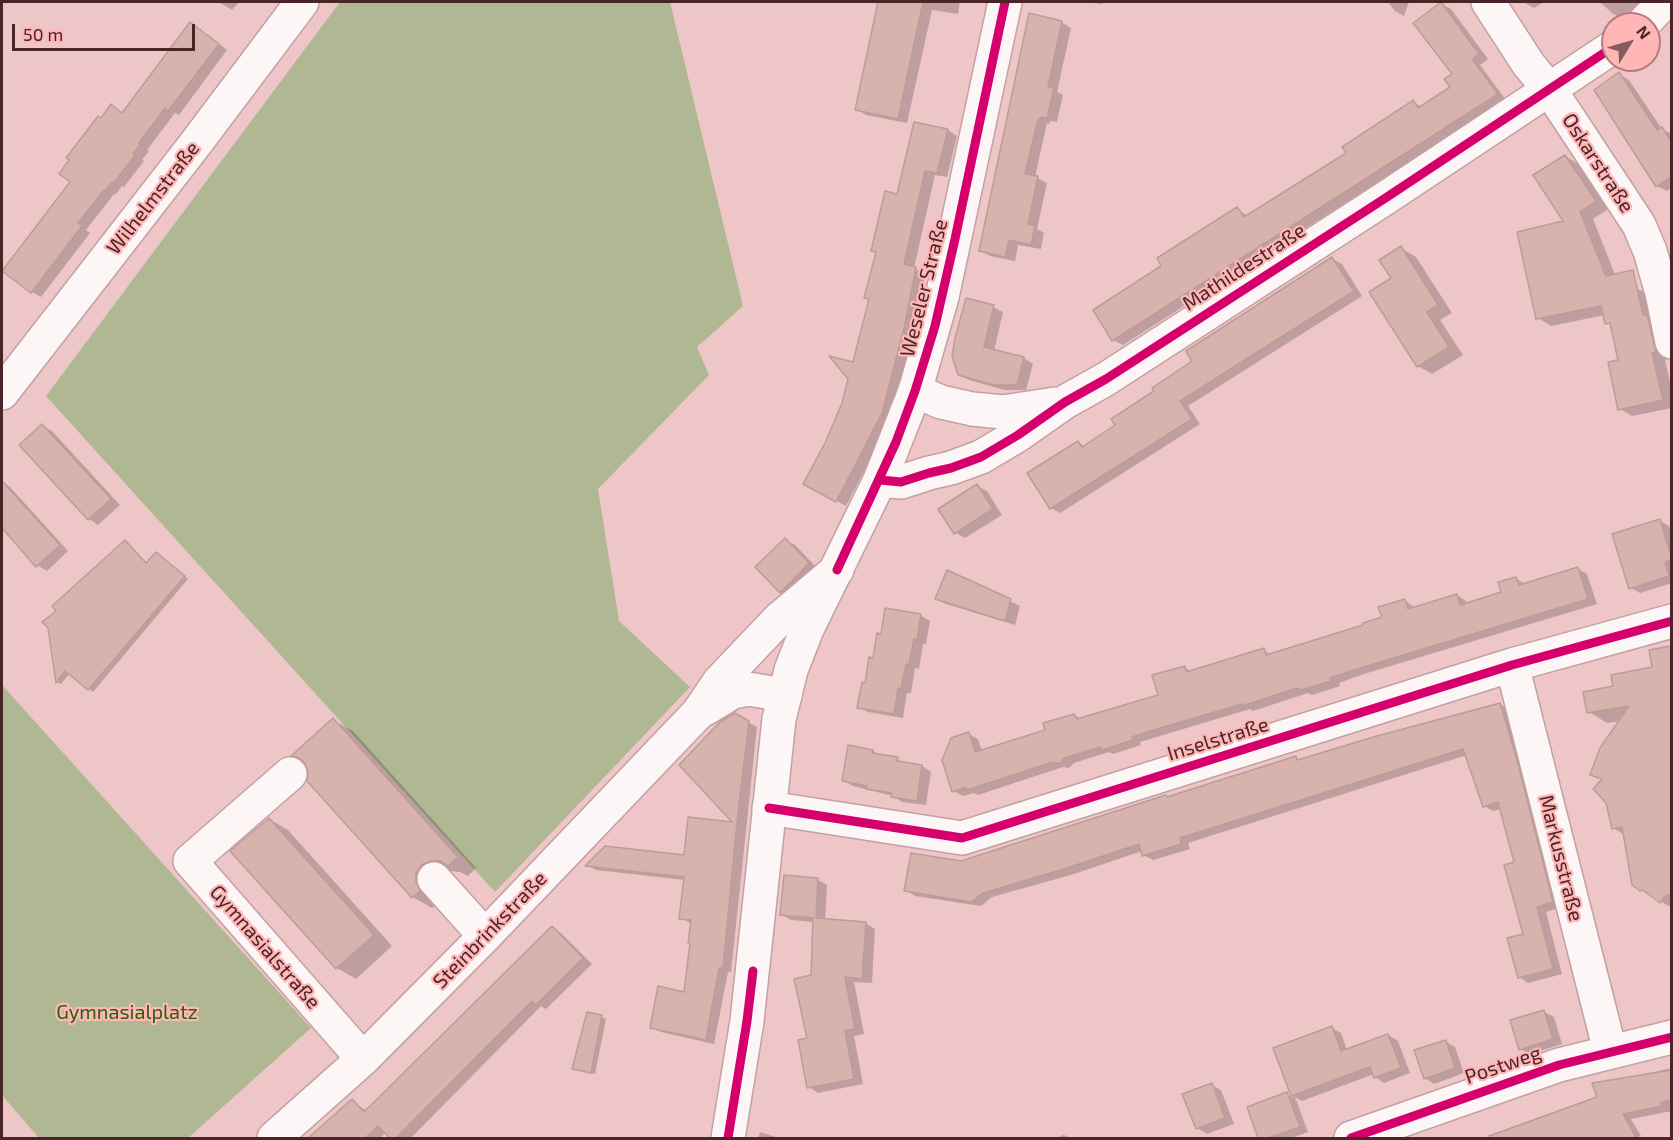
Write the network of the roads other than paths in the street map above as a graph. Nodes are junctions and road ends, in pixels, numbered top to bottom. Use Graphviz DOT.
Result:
graph roads {
  1 [pos="302,2"];
  2 [pos="1005,2"];
  3 [pos="1488,2"];
  4 [pos="1601,55"];
  5 [pos="1550,90"];
  6 [pos="1671,342"];
  7 [pos="915,391"];
  8 [pos="2,393"];
  9 [pos="1065,402"];
  10 [pos="880,480"];
  11 [pos="837,570"];
  12 [pos="1671,621"];
  13 [pos="1512,665"];
  14 [pos="784,695"];
  15 [pos="698,713"];
  16 [pos="290,774"];
  17 [pos="769,808"];
  18 [pos="434,879"];
  19 [pos="485,936"];
  20 [pos="1671,1037"];
  21 [pos="1610,1051"];
  22 [pos="363,1059"];
  23 [pos="274,1138"];
  24 [pos="728,1138"];
  25 [pos="1351,1138"];
  1 -- 8 [label="street, Wilhelmstraße"];
  2 -- 7 [label="street, Weseler Straße"];
  3 -- 5 [label="street, Oskarstraße"];
  4 -- 5 [label="street, Mathildestraße"];
  5 -- 6 [label="street, Oskarstraße"];
  5 -- 9 [label="street, Mathildestraße"];
  7 -- 9 [label="street, Mathildestraße"];
  7 -- 10 [label="street, Weseler Straße"];
  9 -- 10 [label="street, Mathildestraße"];
  10 -- 11 [label="street, Weseler Straße"];
  11 -- 14 [label="street, Weseler Straße"];
  11 -- 15 [label="street, Steinbrinkstraße"];
  12 -- 13 [label="street, Inselstraße"];
  13 -- 17 [label="street, Inselstraße"];
  13 -- 21 [label="street, Markusstraße"];
  14 -- 15 [label="street, Steinbrinkstraße"];
  14 -- 17 [label="street, Weseler Straße"];
  15 -- 19 [label="street, Steinbrinkstraße"];
  16 -- 22 [label="street, Gymnasialstraße"];
  17 -- 24 [label="street, Weseler Straße"];
  18 -- 19 [label="street"];
  19 -- 22 [label="street, Steinbrinkstraße"];
  20 -- 21 [label="street, Postweg"];
  21 -- 25 [label="street, Postweg"];
  22 -- 23 [label="street, Steinbrinkstraße"];
}
